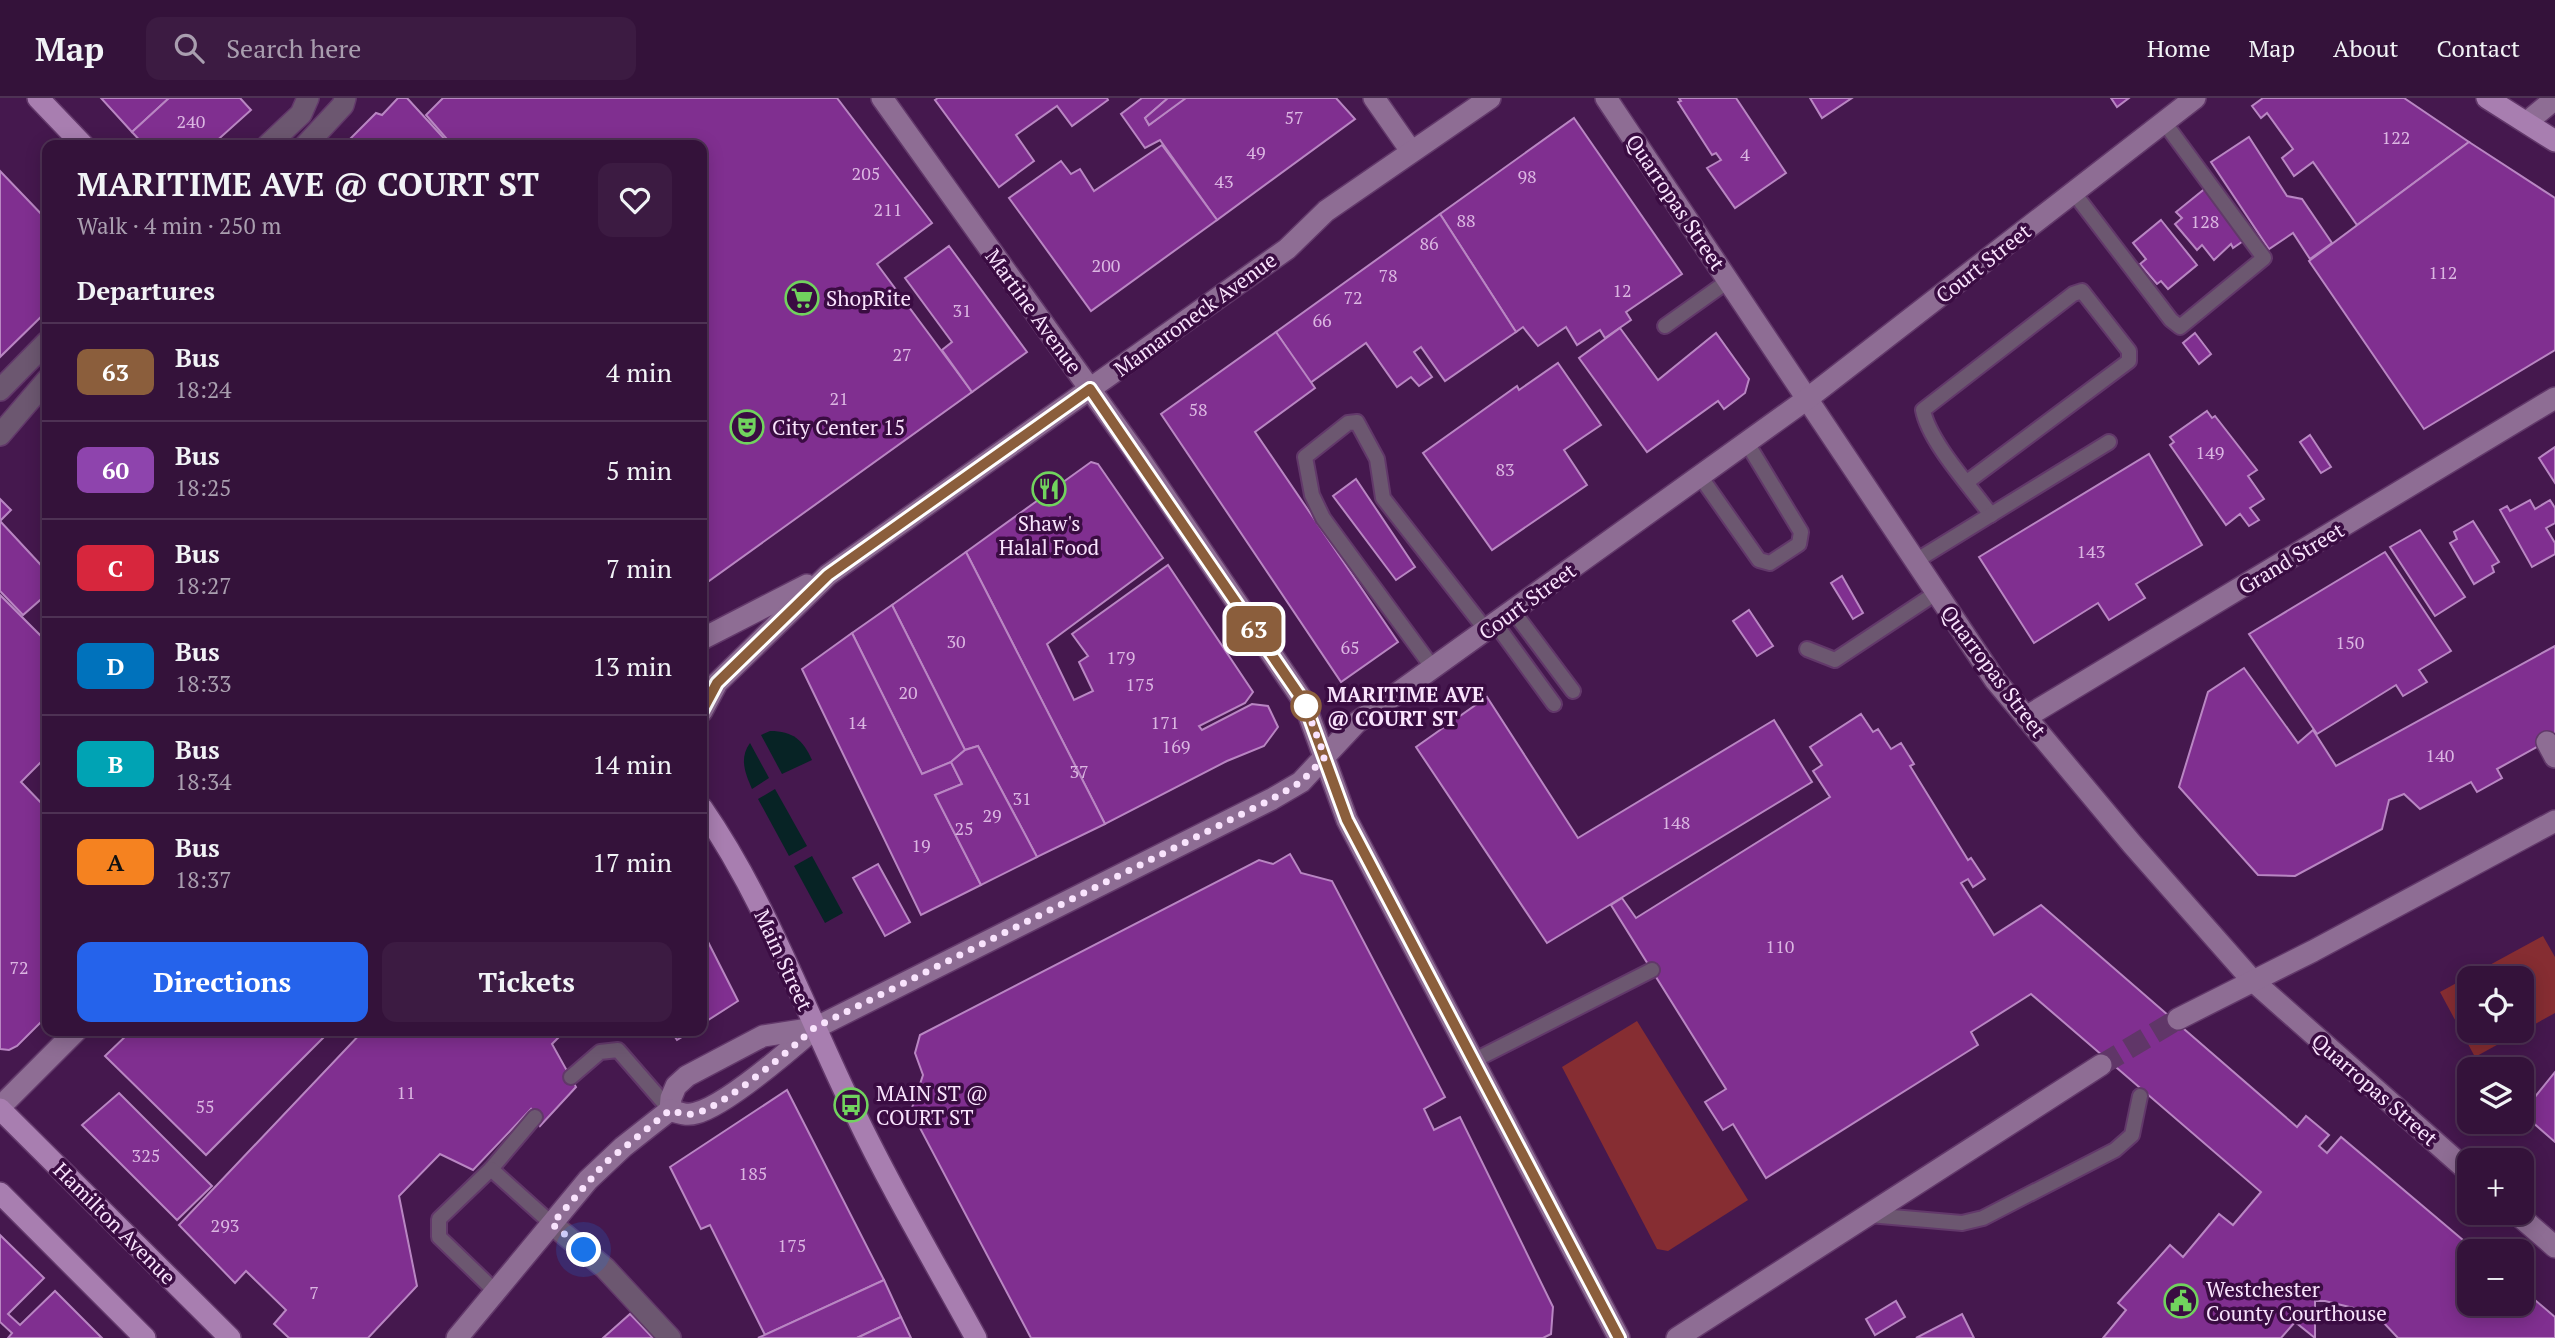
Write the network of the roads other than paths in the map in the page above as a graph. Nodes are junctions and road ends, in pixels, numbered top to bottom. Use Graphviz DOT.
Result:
graph roads {
  1 [pos="38,98"];
  2 [pos="308,98"];
  3 [pos="345,98"];
  4 [pos="882,98"];
  5 [pos="1374,98"];
  6 [pos="1490,98"];
  7 [pos="1606,98"];
  8 [pos="2195,98"];
  9 [pos="2487,98"];
  10 [pos="2555,99"];
  11 [pos="2164,122"];
  12 [pos="2527,122"];
  13 [pos="78,140"];
  14 [pos="273,140"];
  15 [pos="311,140"];
  16 [pos="2555,141"];
  17 [pos="1411,151"];
  18 [pos="2074,193"];
  19 [pos="1728,281"];
  20 [pos="1665,326"];
  21 [pos="42,347"];
  22 [pos="42,386"];
  23 [pos="1090,389"];
  24 [pos="0,390"];
  25 [pos="2555,398"];
  26 [pos="1807,399"];
  27 [pos="0,435"];
  28 [pos="2109,442"];
  29 [pos="1747,443"];
  30 [pos="1700,476"];
  31 [pos="1967,482"];
  32 [pos="1991,515"];
  33 [pos="1914,562"];
  34 [pos="828,575"];
  35 [pos="1936,593"];
  36 [pos="1513,611"];
  37 [pos="1491,627"];
  38 [pos="707,636"];
  39 [pos="1807,649"];
  40 [pos="1433,668"];
  41 [pos="1573,691"];
  42 [pos="707,702"];
  43 [pos="1554,704"];
  44 [pos="2026,717"];
  45 [pos="1325,757"];
  46 [pos="707,815"];
  47 [pos="2555,821"];
  48 [pos="1651,970"];
  49 [pos="2252,980"];
  50 [pos="2178,1019"];
  51 [pos="814,1028"];
  52 [pos="71,1036"];
  53 [pos="1475,1060"];
  54 [pos="2101,1065"];
  55 [pos="571,1077"];
  56 [pos="2140,1096"];
  57 [pos="0,1108"];
  58 [pos="670,1110"];
  59 [pos="536,1117"];
  60 [pos="2457,1161"];
  61 [pos="491,1169"];
  62 [pos="0,1193"];
  63 [pos="1869,1215"];
  64 [pos="552,1224"];
  65 [pos="2530,1225"];
  66 [pos="2555,1247"];
  67 [pos="496,1292"];
  68 [pos="145,1338"];
  69 [pos="230,1338"];
  70 [pos="457,1338"];
  71 [pos="670,1338"];
  72 [pos="976,1338"];
  73 [pos="1619,1338"];
  74 [pos="1677,1338"];
  1 -- 13 [label="main road"];
  2 -- 14 [label="street"];
  3 -- 15 [label="street"];
  4 -- 23 [label="street, Martine Avenue"];
  5 -- 17 [label="street"];
  6 -- 17 [label="street, Mamaroneck Avenue"];
  7 -- 19 [label="street, Quarropas Street"];
  8 -- 11 [label="street, Court Street"];
  9 -- 12 [label="main road"];
  10 -- 12 [label="street"];
  11 -- 18 [label="street, Court Street"];
  11 -- 18 [label="lane"];
  12 -- 16 [label="main road"];
  17 -- 23 [label="street, Mamaroneck Avenue"];
  18 -- 26 [label="street, Court Street"];
  19 -- 20 [label="lane"];
  19 -- 26 [label="street, Quarropas Street"];
  21 -- 24 [label="street"];
  22 -- 27 [label="street"];
  23 -- 34 [label="street, Mamaroneck Avenue"];
  23 -- 45 [label="street, Martine Avenue"];
  25 -- 44 [label="street, Grand Street"];
  26 -- 29 [label="street, Court Street"];
  26 -- 33 [label="street, Quarropas Street"];
  28 -- 32 [label="lane"];
  29 -- 30 [label="street, Court Street"];
  29 -- 30 [label="lane"];
  30 -- 36 [label="street, Court Street"];
  31 -- 31 [label="lane"];
  31 -- 32 [label="lane"];
  32 -- 33 [label="lane"];
  33 -- 35 [label="street, Quarropas Street"];
  34 -- 38 [label="street, Mamaroneck Avenue"];
  34 -- 42 [label="street, Mamaroneck Avenue"];
  35 -- 39 [label="lane"];
  35 -- 44 [label="street, Quarropas Street"];
  36 -- 37 [label="street, Court Street"];
  36 -- 41 [label="lane"];
  37 -- 40 [label="street, Court Street"];
  37 -- 40 [label="lane"];
  37 -- 43 [label="lane"];
  40 -- 45 [label="street, Court Street"];
  44 -- 49 [label="street, Quarropas Street"];
  45 -- 51 [label="street, Court Street"];
  45 -- 53 [label="street, Martine Avenue"];
  46 -- 51 [label="main road, Main Street"];
  47 -- 49 [label="street"];
  48 -- 53 [label="lane"];
  49 -- 50 [label="street"];
  49 -- 60 [label="street, Quarropas Street"];
  51 -- 58 [label="street"];
  51 -- 58 [label="street"];
  51 -- 72 [label="main road, Main Street"];
  52 -- 57 [label="street"];
  53 -- 73 [label="street, Martine Avenue"];
  54 -- 63 [label="street"];
  55 -- 58 [label="lane"];
  56 -- 63 [label="lane"];
  57 -- 69 [label="main road, Hamilton Avenue"];
  58 -- 64 [label="street"];
  59 -- 61 [label="lane"];
  61 -- 64 [label="lane"];
  61 -- 67 [label="lane"];
  62 -- 68 [label="main road"];
  63 -- 74 [label="street"];
  64 -- 67 [label="street"];
  64 -- 71 [label="street"];
  65 -- 66 [label="street"];
  67 -- 70 [label="street"];
}
